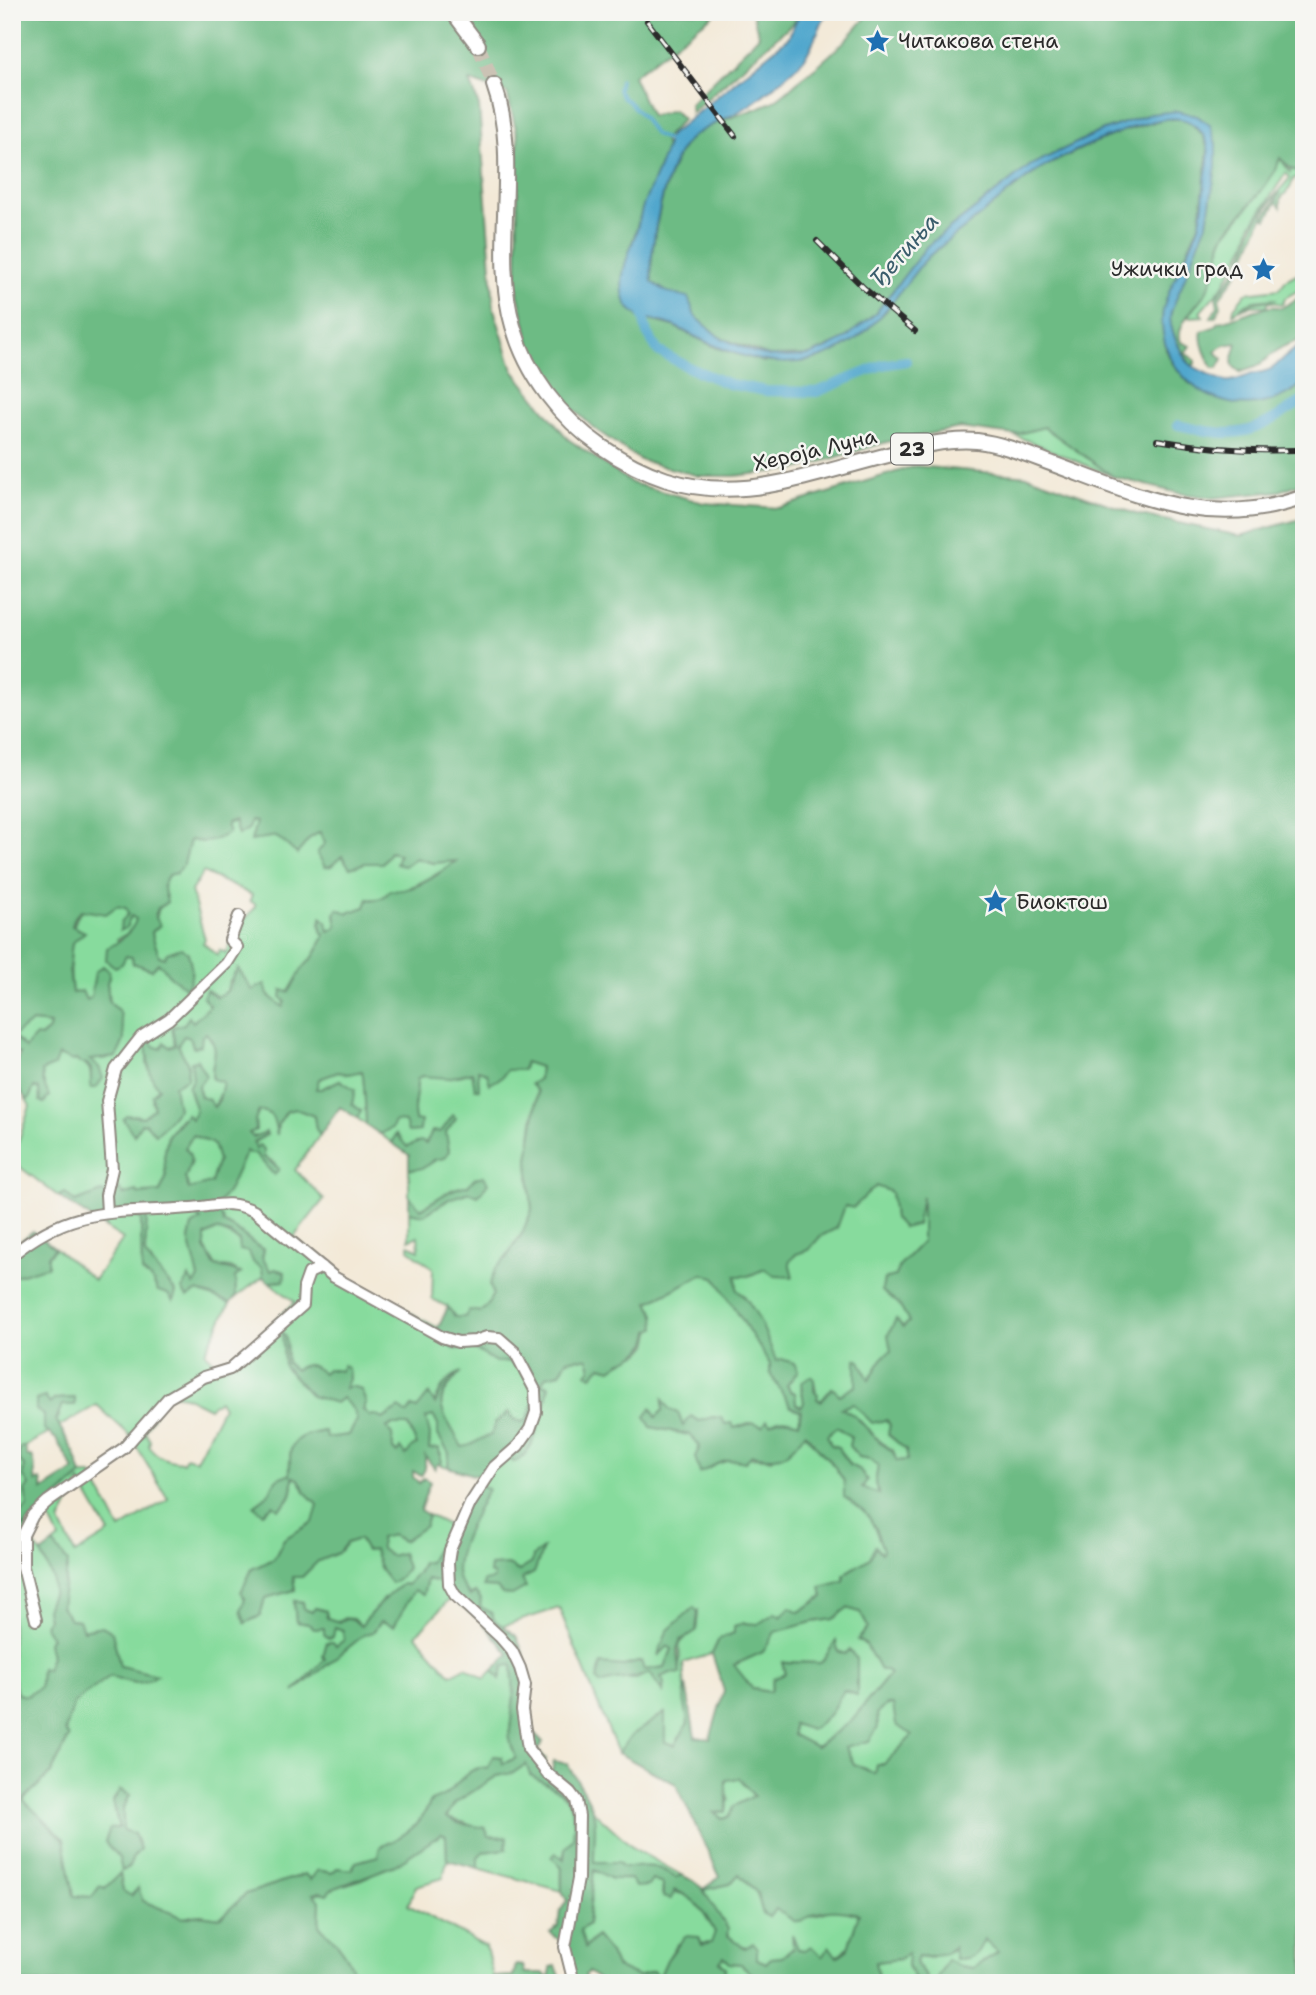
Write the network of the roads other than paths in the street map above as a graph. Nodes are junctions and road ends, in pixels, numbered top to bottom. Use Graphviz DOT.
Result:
graph roads {
  1 [pos="453,12"];
  2 [pos="478,45"];
  3 [pos="494,85"];
  4 [pos="1304,497"];
  5 [pos="239,916"];
  6 [pos="107,1212"];
  7 [pos="12,1255"];
  8 [pos="322,1267"];
  9 [pos="36,1620"];
  10 [pos="574,1983"];
  1 -- 2 [label="main road"];
  3 -- 4 [label="main road, Хероја Луна / 23"];
  5 -- 6 [label="street"];
  6 -- 7 [label="street"];
  6 -- 8 [label="street"];
  8 -- 9 [label="street"];
  8 -- 10 [label="street"];
}
